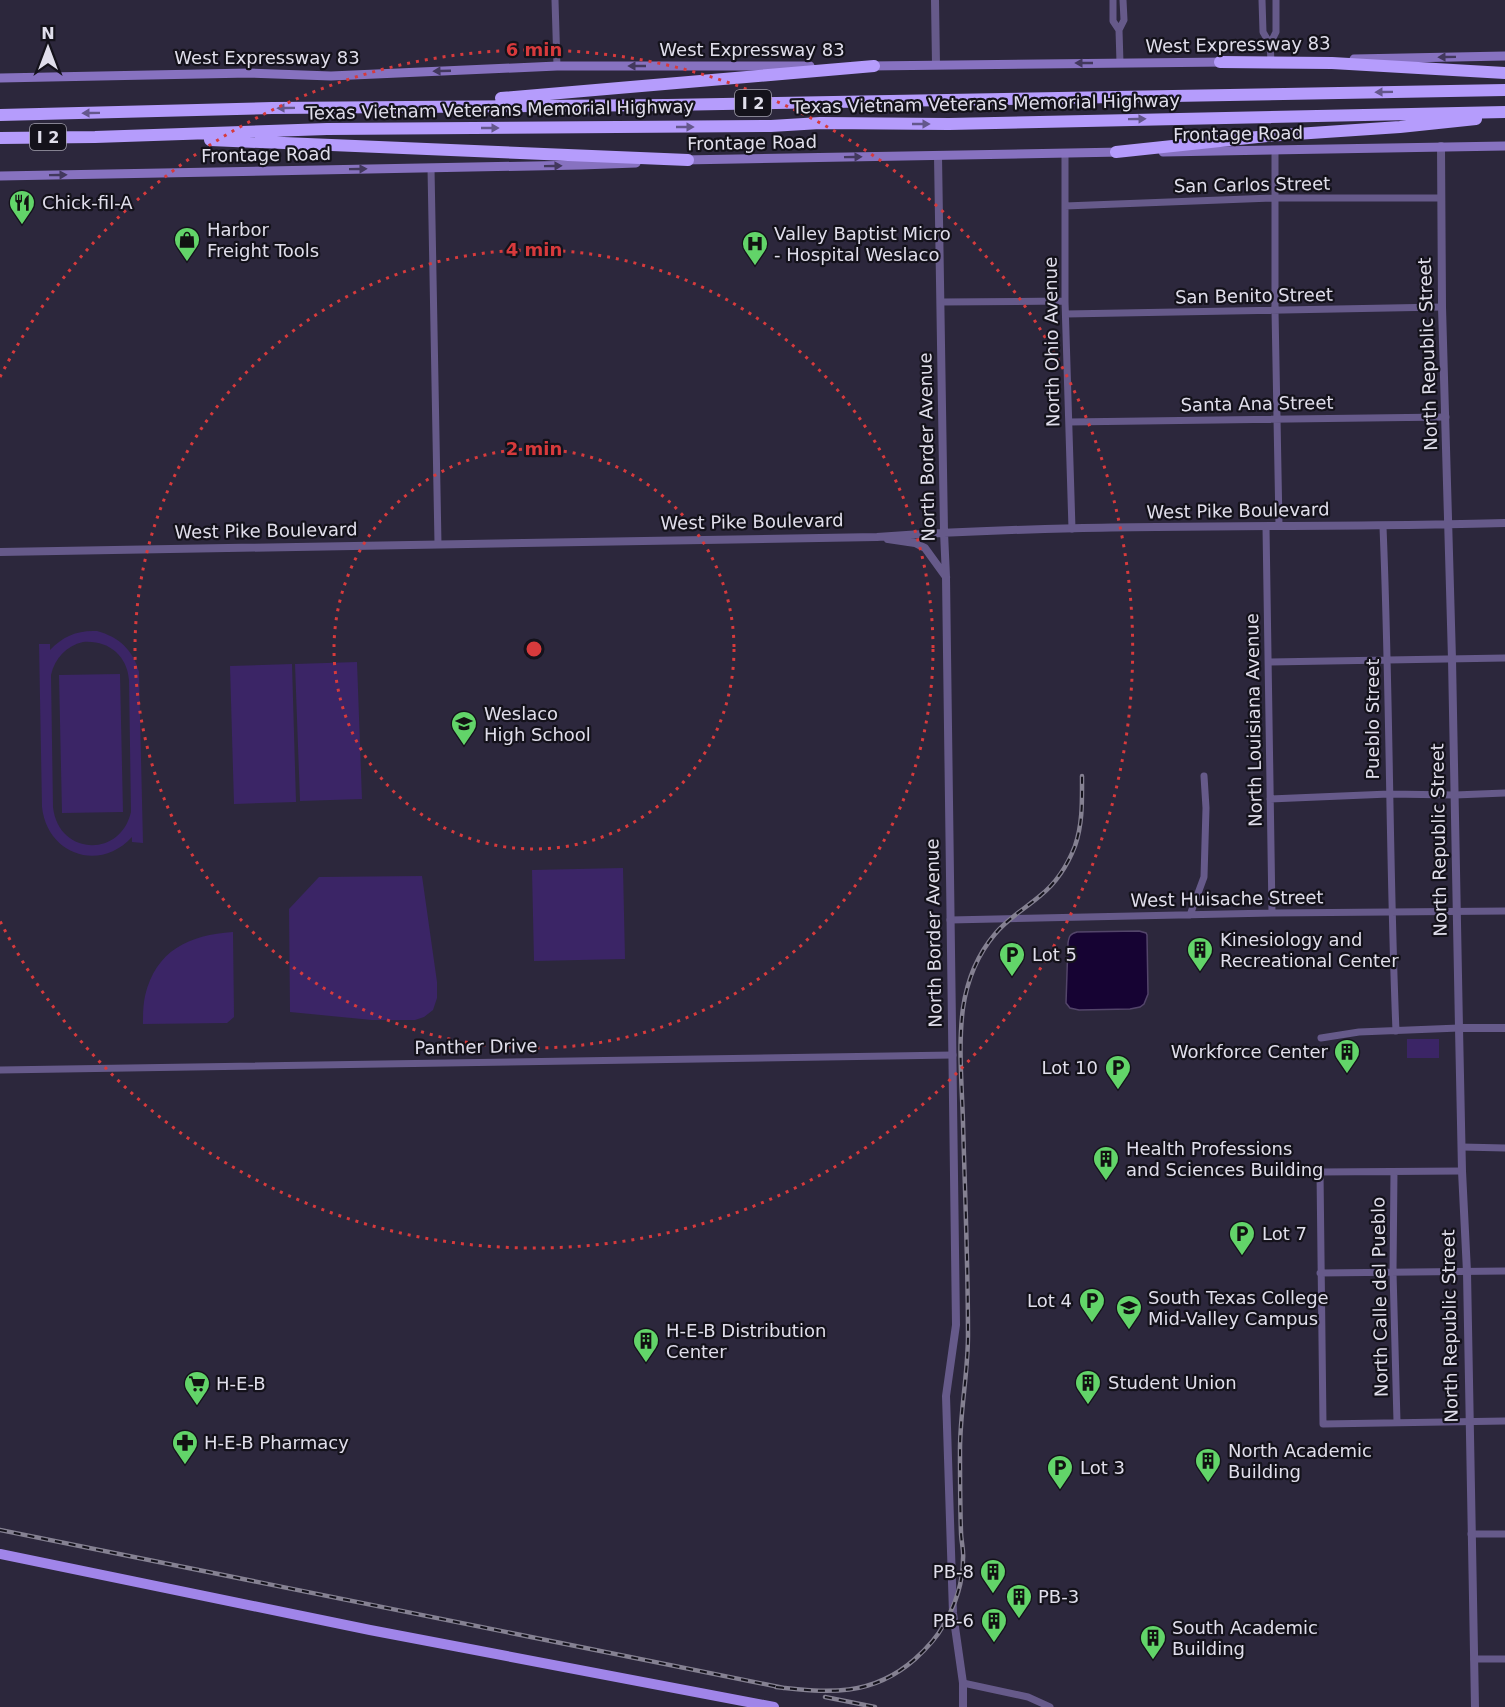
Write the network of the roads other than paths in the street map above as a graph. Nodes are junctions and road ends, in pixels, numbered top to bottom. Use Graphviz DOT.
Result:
graph roads {
  1 [pos="555,0"];
  2 [pos="935,0"];
  3 [pos="1113,0"];
  4 [pos="1123,0"];
  5 [pos="1262,0"];
  6 [pos="1276,0"];
  7 [pos="1119,30"];
  8 [pos="1270,45"];
  9 [pos="1505,56"];
  10 [pos="1271,61"];
  11 [pos="1220,62"];
  12 [pos="1120,63"];
  13 [pos="936,65"];
  14 [pos="557,66"];
  15 [pos="874,66"];
  16 [pos="1505,73"];
  17 [pos="0,78"];
  18 [pos="1505,90"];
  19 [pos="405,106"];
  20 [pos="1505,114"];
  21 [pos="0,115"];
  22 [pos="95,137"];
  23 [pos="0,138"];
  24 [pos="1441,146"];
  25 [pos="1505,146"];
  26 [pos="1275,151"];
  27 [pos="1116,153"];
  28 [pos="1065,154"];
  29 [pos="938,156"];
  30 [pos="688,160"];
  31 [pos="431,168"];
  32 [pos="0,176"];
  33 [pos="1274,198"];
  34 [pos="1441,198"];
  35 [pos="1065,206"];
  36 [pos="1065,301"];
  37 [pos="941,302"];
  38 [pos="1442,307"];
  39 [pos="1275,310"];
  40 [pos="1066,314"];
  41 [pos="1446,417"];
  42 [pos="1277,418"];
  43 [pos="1069,422"];
  44 [pos="1505,523"];
  45 [pos="1449,525"];
  46 [pos="1279,526"];
  47 [pos="1383,526"];
  48 [pos="1266,527"];
  49 [pos="1072,529"];
  50 [pos="944,532"];
  51 [pos="877,537"];
  52 [pos="438,544"];
  53 [pos="0,552"];
  54 [pos="946,577"];
  55 [pos="1505,658"];
  56 [pos="1452,659"];
  57 [pos="1388,661"];
  58 [pos="1269,662"];
  59 [pos="1204,776"];
  60 [pos="1389,794"];
  61 [pos="1505,794"];
  62 [pos="1455,795"];
  63 [pos="1270,799"];
  64 [pos="1505,911"];
  65 [pos="1391,912"];
  66 [pos="1456,912"];
  67 [pos="1272,913"];
  68 [pos="1190,915"];
  69 [pos="950,920"];
  70 [pos="1459,1028"];
  71 [pos="1505,1028"];
  72 [pos="1396,1031"];
  73 [pos="1321,1038"];
  74 [pos="953,1055"];
  75 [pos="0,1070"];
  76 [pos="1462,1147"];
  77 [pos="1505,1148"];
  78 [pos="1462,1171"];
  79 [pos="1394,1172"];
  80 [pos="1505,1271"];
  81 [pos="1394,1272"];
  82 [pos="1467,1272"];
  83 [pos="1320,1273"];
  84 [pos="1469,1421"];
  85 [pos="1505,1421"];
  86 [pos="1397,1422"];
  87 [pos="1471,1534"];
  88 [pos="1505,1534"];
  89 [pos="0,1554"];
  90 [pos="1474,1659"];
  91 [pos="1505,1659"];
  92 [pos="963,1683"];
  93 [pos="731,1703"];
  94 [pos="774,1707"];
  95 [pos="963,1707"];
  96 [pos="1050,1707"];
  97 [pos="1475,1707"];
  1 -- 14 [label="street"];
  2 -- 13 [label="street"];
  3 -- 7 [label="street"];
  4 -- 7 [label="street"];
  5 -- 8 [label="street"];
  6 -- 8 [label="street"];
  7 -- 12 [label="street"];
  8 -- 10 [label="street"];
  9 -- 10 [label="main road, West Expressway 83, one-way"];
  10 -- 11 [label="main road, West Expressway 83"];
  11 -- 12 [label="main road, West Expressway 83"];
  11 -- 16 [label="highway"];
  12 -- 13 [label="main road, West Expressway 83, one-way"];
  13 -- 15 [label="main road, West Expressway 83"];
  15 -- 14 [label="main road, West Expressway 83, one-way"];
  14 -- 17 [label="main road, West Expressway 83, one-way"];
  15 -- 19 [label="highway"];
  18 -- 19 [label="highway, Texas Vietnam Veterans Memorial Highway / I 2, one-way"];
  19 -- 21 [label="highway, Texas Vietnam Veterans Memorial Highway / I 2, one-way"];
  22 -- 20 [label="highway, Texas Vietnam Veterans Memorial Highway / I 2, one-way"];
  20 -- 27 [label="highway"];
  22 -- 23 [label="highway, Texas Vietnam Veterans Memorial Highway / I 2"];
  22 -- 30 [label="highway"];
  24 -- 25 [label="main road, Frontage Road"];
  24 -- 26 [label="main road, Frontage Road"];
  24 -- 34 [label="street, North Republic Street"];
  26 -- 27 [label="main road, Frontage Road"];
  26 -- 33 [label="street"];
  27 -- 28 [label="main road, Frontage Road"];
  28 -- 29 [label="main road, Frontage Road"];
  28 -- 35 [label="street, North Ohio Avenue"];
  30 -- 29 [label="main road, Frontage Road, one-way"];
  29 -- 37 [label="street, North Border Avenue"];
  31 -- 30 [label="main road, Frontage Road, one-way"];
  32 -- 31 [label="main road, Frontage Road, one-way"];
  31 -- 52 [label="street"];
  33 -- 34 [label="street, San Carlos Street"];
  33 -- 35 [label="street, San Carlos Street"];
  33 -- 39 [label="street"];
  34 -- 38 [label="street, North Republic Street"];
  35 -- 36 [label="street, North Ohio Avenue"];
  36 -- 37 [label="street"];
  36 -- 40 [label="street, North Ohio Avenue"];
  37 -- 50 [label="street, North Border Avenue"];
  38 -- 39 [label="street, San Benito Street"];
  38 -- 41 [label="street, North Republic Street"];
  39 -- 40 [label="street, San Benito Street"];
  39 -- 42 [label="street"];
  40 -- 43 [label="street, North Ohio Avenue"];
  41 -- 42 [label="street, Santa Ana Street"];
  41 -- 45 [label="street, North Republic Street"];
  42 -- 43 [label="street, Santa Ana Street"];
  42 -- 46 [label="street"];
  43 -- 49 [label="street, North Ohio Avenue"];
  44 -- 45 [label="street, West Pike Boulevard"];
  45 -- 47 [label="street, West Pike Boulevard"];
  45 -- 56 [label="street, North Republic Street"];
  46 -- 47 [label="street, West Pike Boulevard"];
  46 -- 48 [label="street, West Pike Boulevard"];
  47 -- 57 [label="street, Pueblo Street"];
  48 -- 49 [label="street, West Pike Boulevard"];
  48 -- 58 [label="street, North Louisiana Avenue"];
  49 -- 50 [label="street, West Pike Boulevard"];
  50 -- 51 [label="street, West Pike Boulevard"];
  50 -- 54 [label="street, North Border Avenue"];
  51 -- 52 [label="street, West Pike Boulevard"];
  51 -- 54 [label="street"];
  52 -- 53 [label="street, West Pike Boulevard"];
  54 -- 69 [label="street, North Border Avenue"];
  55 -- 56 [label="street"];
  56 -- 57 [label="street"];
  56 -- 62 [label="street, North Republic Street"];
  57 -- 58 [label="street"];
  57 -- 60 [label="street, Pueblo Street"];
  58 -- 63 [label="street, North Louisiana Avenue"];
  59 -- 68 [label="street"];
  60 -- 62 [label="street"];
  60 -- 63 [label="street"];
  60 -- 65 [label="street, Pueblo Street"];
  61 -- 62 [label="street"];
  62 -- 66 [label="street, North Republic Street"];
  63 -- 67 [label="street, North Louisiana Avenue"];
  64 -- 66 [label="street, West Huisache Street"];
  65 -- 66 [label="street, West Huisache Street"];
  65 -- 67 [label="street, West Huisache Street"];
  65 -- 72 [label="street, Pueblo Street"];
  66 -- 70 [label="street, North Republic Street"];
  67 -- 68 [label="street, West Huisache Street"];
  68 -- 69 [label="street, West Huisache Street"];
  69 -- 74 [label="street, North Border Avenue"];
  70 -- 71 [label="street"];
  70 -- 72 [label="street"];
  70 -- 76 [label="street, North Republic Street"];
  72 -- 73 [label="street"];
  74 -- 75 [label="street, Panther Drive"];
  74 -- 92 [label="street, North Border Avenue"];
  76 -- 77 [label="street"];
  76 -- 78 [label="street, North Republic Street"];
  78 -- 79 [label="street"];
  78 -- 82 [label="street, North Republic Street"];
  79 -- 81 [label="street, North Calle del Pueblo"];
  79 -- 83 [label="street"];
  80 -- 82 [label="street"];
  81 -- 82 [label="street"];
  81 -- 83 [label="street"];
  81 -- 86 [label="street, North Calle del Pueblo"];
  82 -- 84 [label="street, North Republic Street"];
  83 -- 86 [label="street"];
  84 -- 85 [label="street"];
  84 -- 86 [label="street"];
  84 -- 87 [label="street, North Republic Street"];
  87 -- 88 [label="street"];
  87 -- 90 [label="street, North Republic Street"];
  89 -- 93 [label="main road"];
  90 -- 91 [label="street"];
  90 -- 97 [label="street, North Republic Street"];
  92 -- 95 [label="street, North Border Avenue"];
  92 -- 96 [label="street"];
  93 -- 94 [label="main road"];
}
